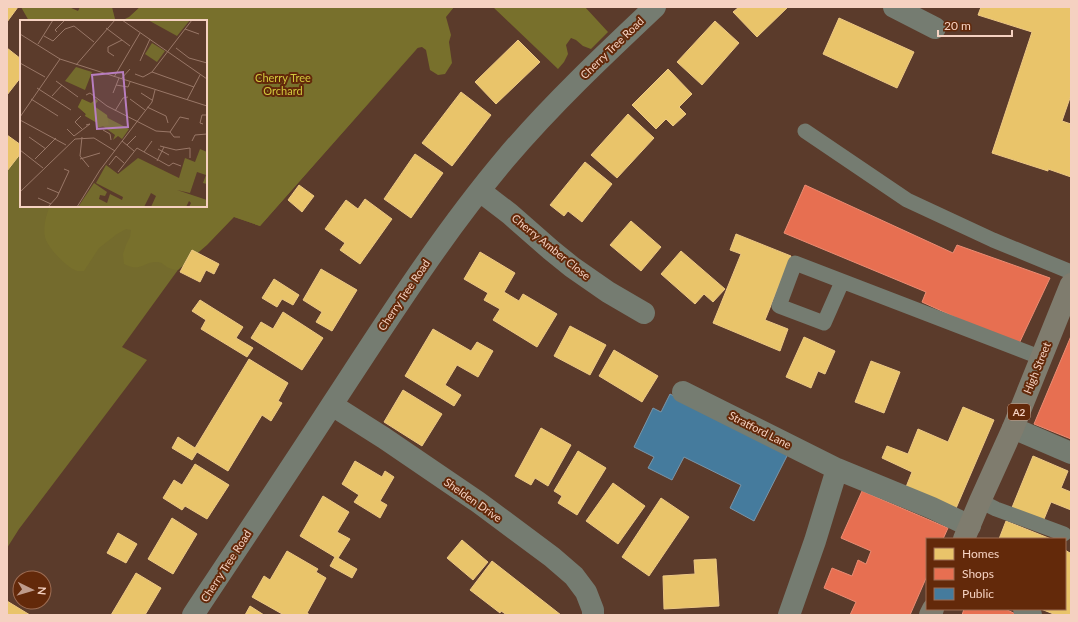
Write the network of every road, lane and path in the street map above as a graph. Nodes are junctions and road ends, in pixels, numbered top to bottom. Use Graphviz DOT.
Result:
graph roads {
  1 [pos="655,7"];
  2 [pos="894,7"];
  3 [pos="935,28"];
  4 [pos="805,130"];
  5 [pos="480,191"];
  6 [pos="1071,272"];
  7 [pos="842,282"];
  8 [pos="1071,284"];
  9 [pos="644,313"];
  10 [pos="1042,358"];
  11 [pos="683,392"];
  12 [pos="332,405"];
  13 [pos="1013,428"];
  14 [pos="1071,453"];
  15 [pos="837,469"];
  16 [pos="980,501"];
  17 [pos="967,532"];
  18 [pos="1064,534"];
  19 [pos="193,615"];
  20 [pos="593,615"];
  21 [pos="789,615"];
  1 -- 5 [label="street, Cherry Tree Road"];
  2 -- 3 [label="street"];
  4 -- 6 [label="lane"];
  5 -- 9 [label="street, Cherry Amber Close"];
  5 -- 12 [label="street, Cherry Tree Road"];
  7 -- 7 [label="lane"];
  7 -- 10 [label="lane"];
  8 -- 10 [label="main road, High Street / A2"];
  10 -- 13 [label="main road, High Street / A2"];
  11 -- 15 [label="street, Stratford Lane"];
  12 -- 19 [label="street, Cherry Tree Road"];
  12 -- 20 [label="street, Shelden Drive"];
  13 -- 14 [label="street"];
  13 -- 16 [label="main road, High Street / A2"];
  15 -- 17 [label="street, Stratford Lane"];
  15 -- 21 [label="street"];
  16 -- 17 [label="main road, High Street / A2"];
  16 -- 18 [label="lane"];
}
